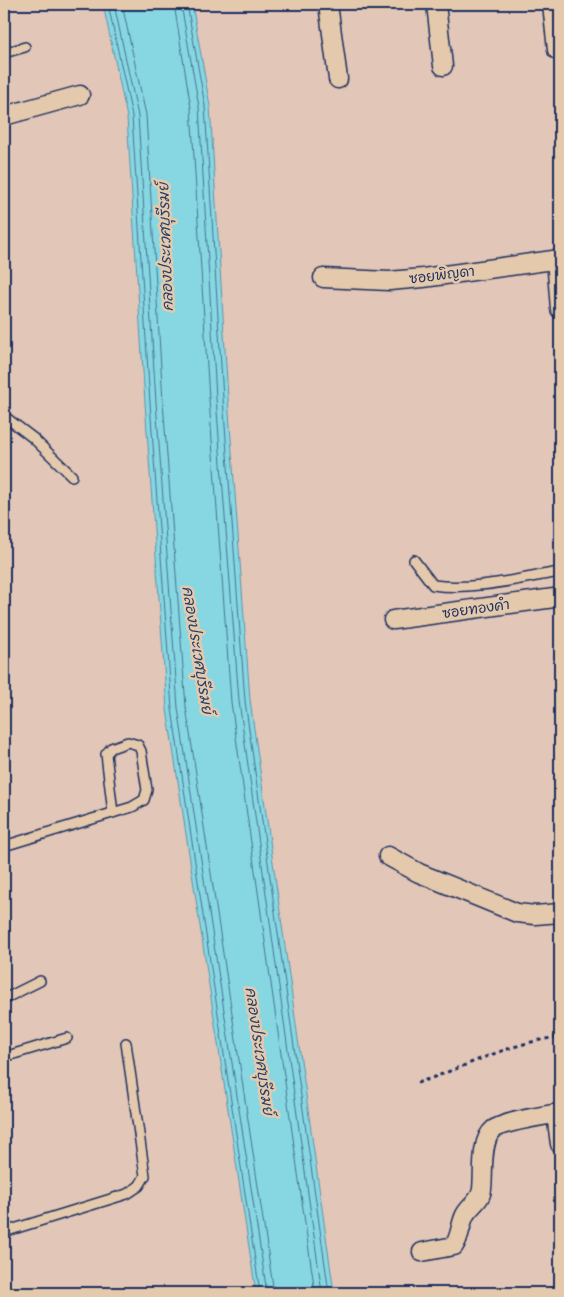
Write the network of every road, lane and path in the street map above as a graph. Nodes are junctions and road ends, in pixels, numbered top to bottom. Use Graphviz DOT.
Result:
graph roads {
  1 [pos="328,4"];
  2 [pos="436,4"];
  3 [pos="552,4"];
  4 [pos="25,47"];
  5 [pos="557,50"];
  6 [pos="4,53"];
  7 [pos="443,66"];
  8 [pos="338,79"];
  9 [pos="80,95"];
  10 [pos="4,116"];
  11 [pos="558,259"];
  12 [pos="323,278"];
  13 [pos="560,309"];
  14 [pos="4,416"];
  15 [pos="72,476"];
  16 [pos="414,560"];
  17 [pos="560,572"];
  18 [pos="560,598"];
  19 [pos="393,620"];
  20 [pos="113,813"];
  21 [pos="4,846"];
  22 [pos="388,856"];
  23 [pos="560,913"];
  24 [pos="40,981"];
  25 [pos="4,999"];
  26 [pos="560,1037"];
  27 [pos="67,1038"];
  28 [pos="126,1043"];
  29 [pos="4,1057"];
  30 [pos="417,1083"];
  31 [pos="558,1114"];
  32 [pos="560,1144"];
  33 [pos="4,1232"];
  34 [pos="422,1252"];
  1 -- 8 [label="street"];
  2 -- 7 [label="street"];
  3 -- 5 [label="street"];
  4 -- 6 [label="lane"];
  9 -- 10 [label="street"];
  11 -- 12 [label="street, ซอยพิญดา"];
  11 -- 13 [label="street"];
  14 -- 15 [label="lane"];
  16 -- 17 [label="lane"];
  18 -- 19 [label="street, ซอยทองคำ"];
  20 -- 20 [label="lane"];
  20 -- 21 [label="lane"];
  22 -- 23 [label="street"];
  24 -- 25 [label="lane"];
  26 -- 30 [label="path"];
  27 -- 29 [label="lane"];
  28 -- 33 [label="lane"];
  31 -- 32 [label="street"];
  31 -- 34 [label="street"];
}
